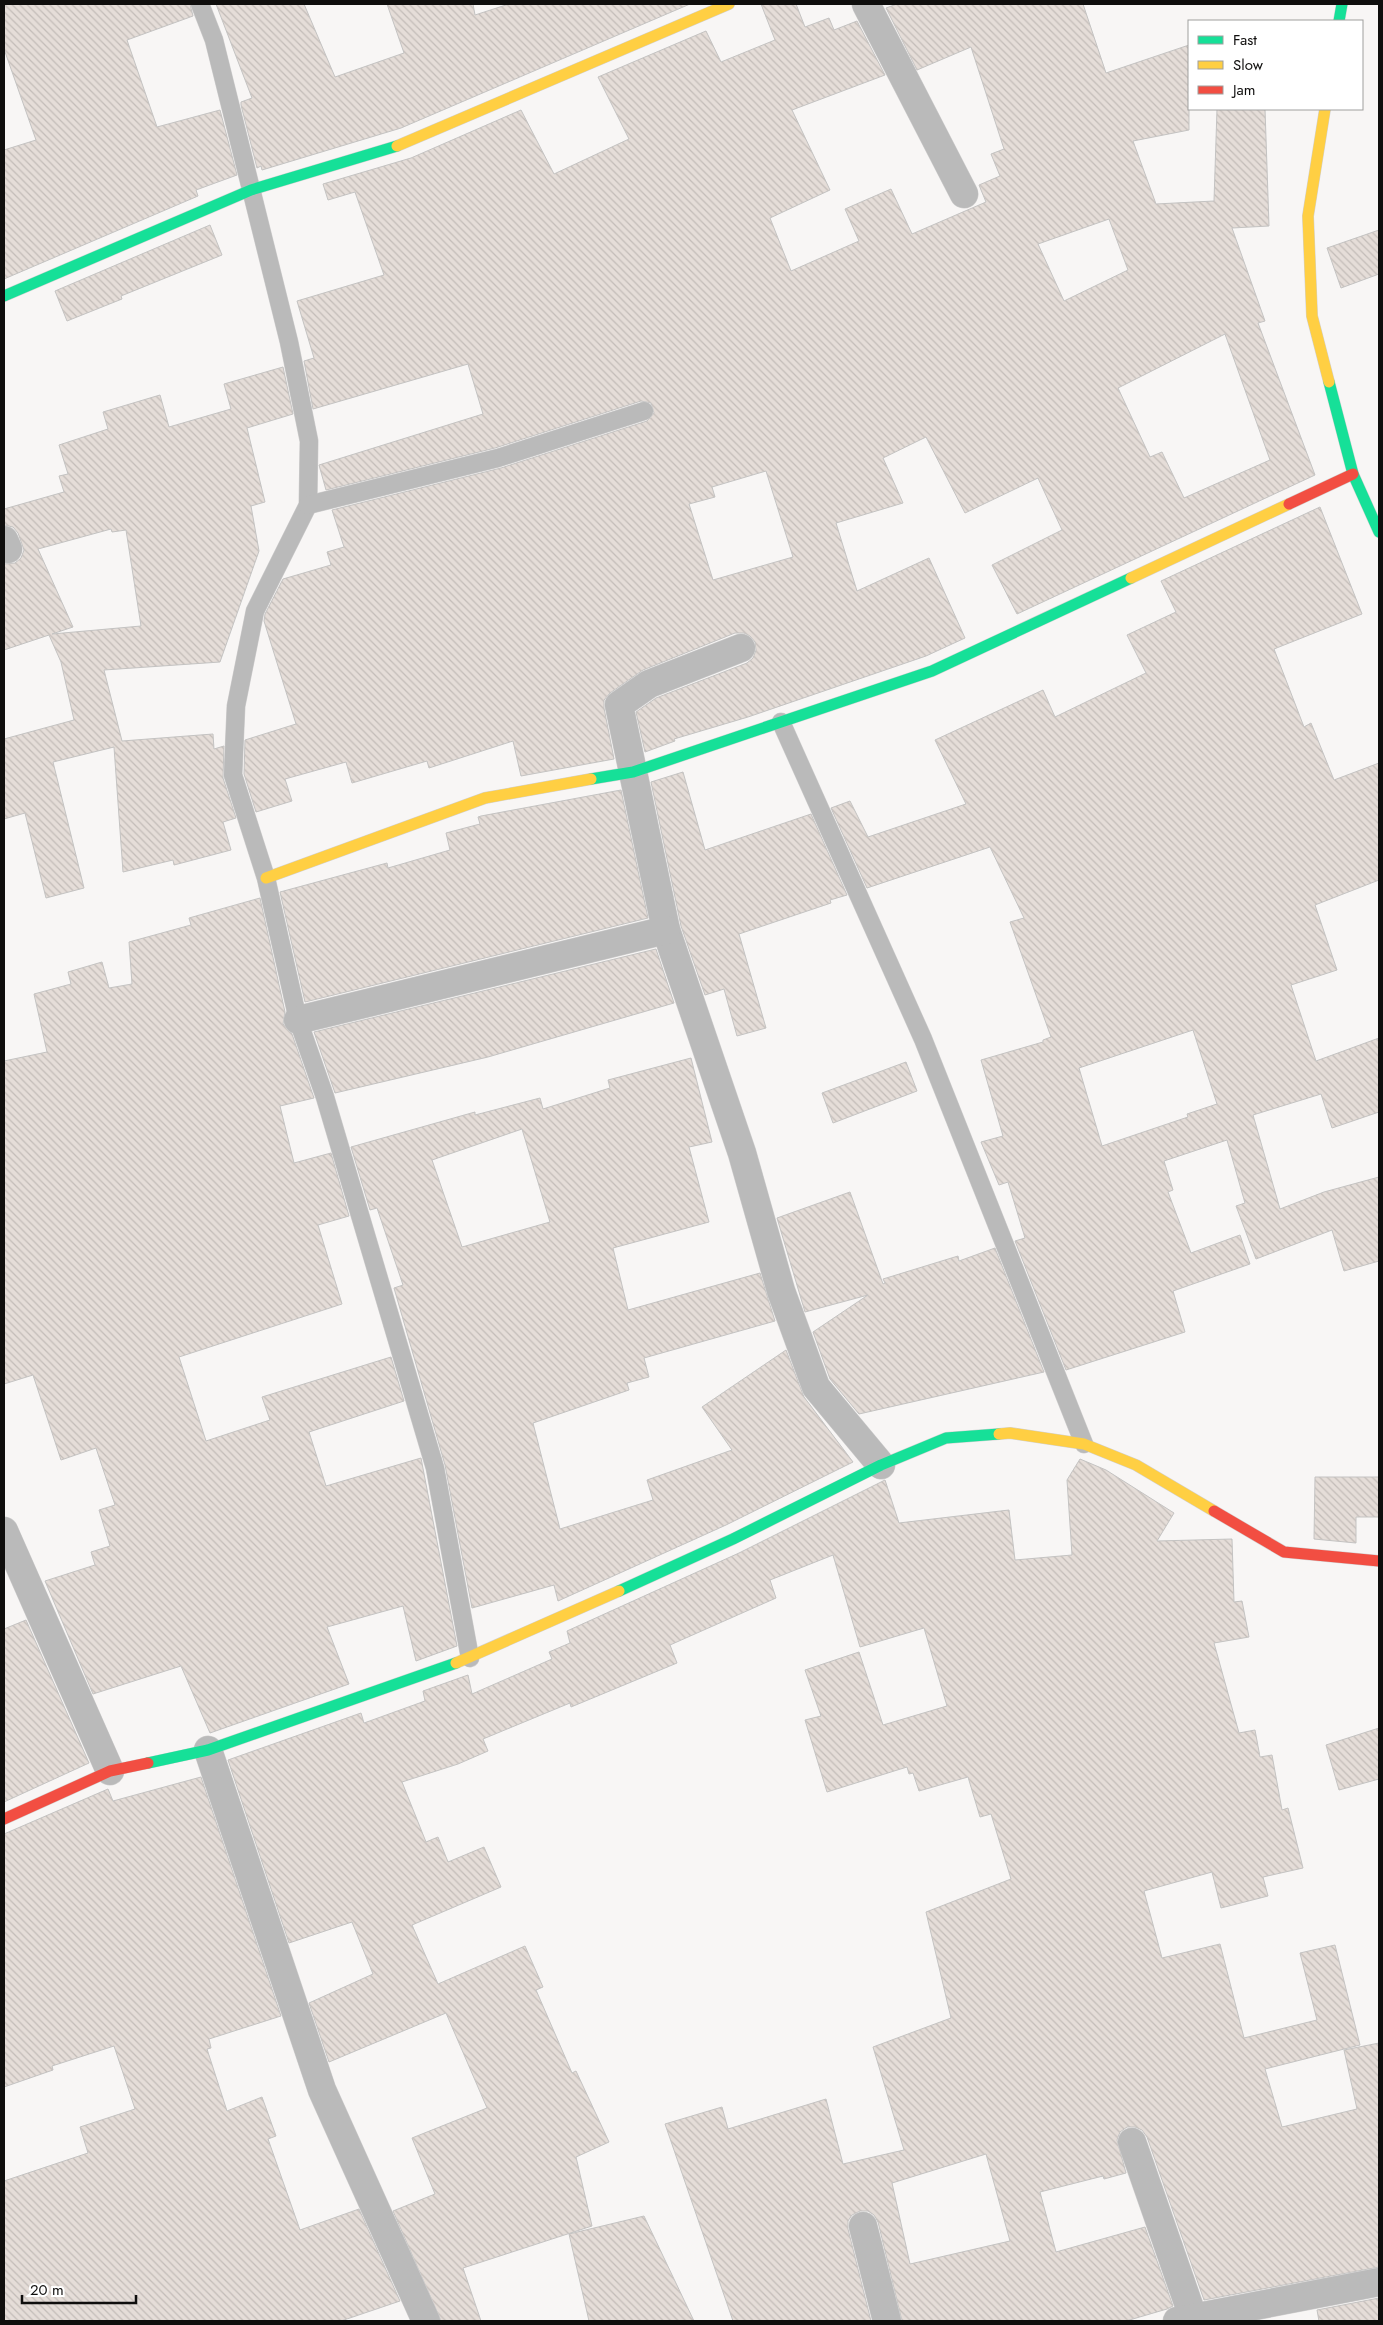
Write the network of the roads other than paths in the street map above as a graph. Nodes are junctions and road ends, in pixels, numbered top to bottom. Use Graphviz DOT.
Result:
graph roads {
  1 [pos="200,4"];
  2 [pos="729,4"];
  3 [pos="866,4"];
  4 [pos="1342,4"];
  5 [pos="1340,20"];
  6 [pos="1325,110"];
  7 [pos="251,190"];
  8 [pos="964,194"];
  9 [pos="4,296"];
  10 [pos="644,411"];
  11 [pos="1353,474"];
  12 [pos="308,505"];
  13 [pos="1379,532"];
  14 [pos="741,648"];
  15 [pos="781,722"];
  16 [pos="632,772"];
  17 [pos="266,878"];
  18 [pos="666,930"];
  19 [pos="298,1020"];
  20 [pos="1084,1444"];
  21 [pos="881,1465"];
  22 [pos="4,1531"];
  23 [pos="1379,1561"];
  24 [pos="12,1565"];
  25 [pos="470,1658"];
  26 [pos="208,1750"];
  27 [pos="110,1771"];
  28 [pos="4,1819"];
  29 [pos="1132,2142"];
  30 [pos="863,2226"];
  31 [pos="1379,2282"];
  32 [pos="1185,2319"];
  33 [pos="426,2321"];
  34 [pos="887,2321"];
  1 -- 7 [label="lane"];
  2 -- 7 [label="street"];
  3 -- 8 [label="street"];
  4 -- 5 [label="street"];
  6 -- 11 [label="street"];
  7 -- 9 [label="street"];
  7 -- 12 [label="lane"];
  10 -- 12 [label="lane"];
  11 -- 13 [label="street"];
  11 -- 15 [label="street"];
  12 -- 17 [label="lane"];
  14 -- 16 [label="street"];
  15 -- 16 [label="street"];
  15 -- 20 [label="lane"];
  16 -- 17 [label="street"];
  16 -- 18 [label="street"];
  17 -- 19 [label="lane"];
  18 -- 19 [label="street"];
  18 -- 21 [label="street"];
  19 -- 25 [label="lane"];
  20 -- 21 [label="street"];
  20 -- 23 [label="street"];
  21 -- 25 [label="street"];
  22 -- 24 [label="street"];
  24 -- 27 [label="street"];
  25 -- 26 [label="street"];
  26 -- 27 [label="street"];
  26 -- 33 [label="street"];
  27 -- 28 [label="street"];
  29 -- 32 [label="street"];
  30 -- 34 [label="street"];
  31 -- 32 [label="street"];
}
